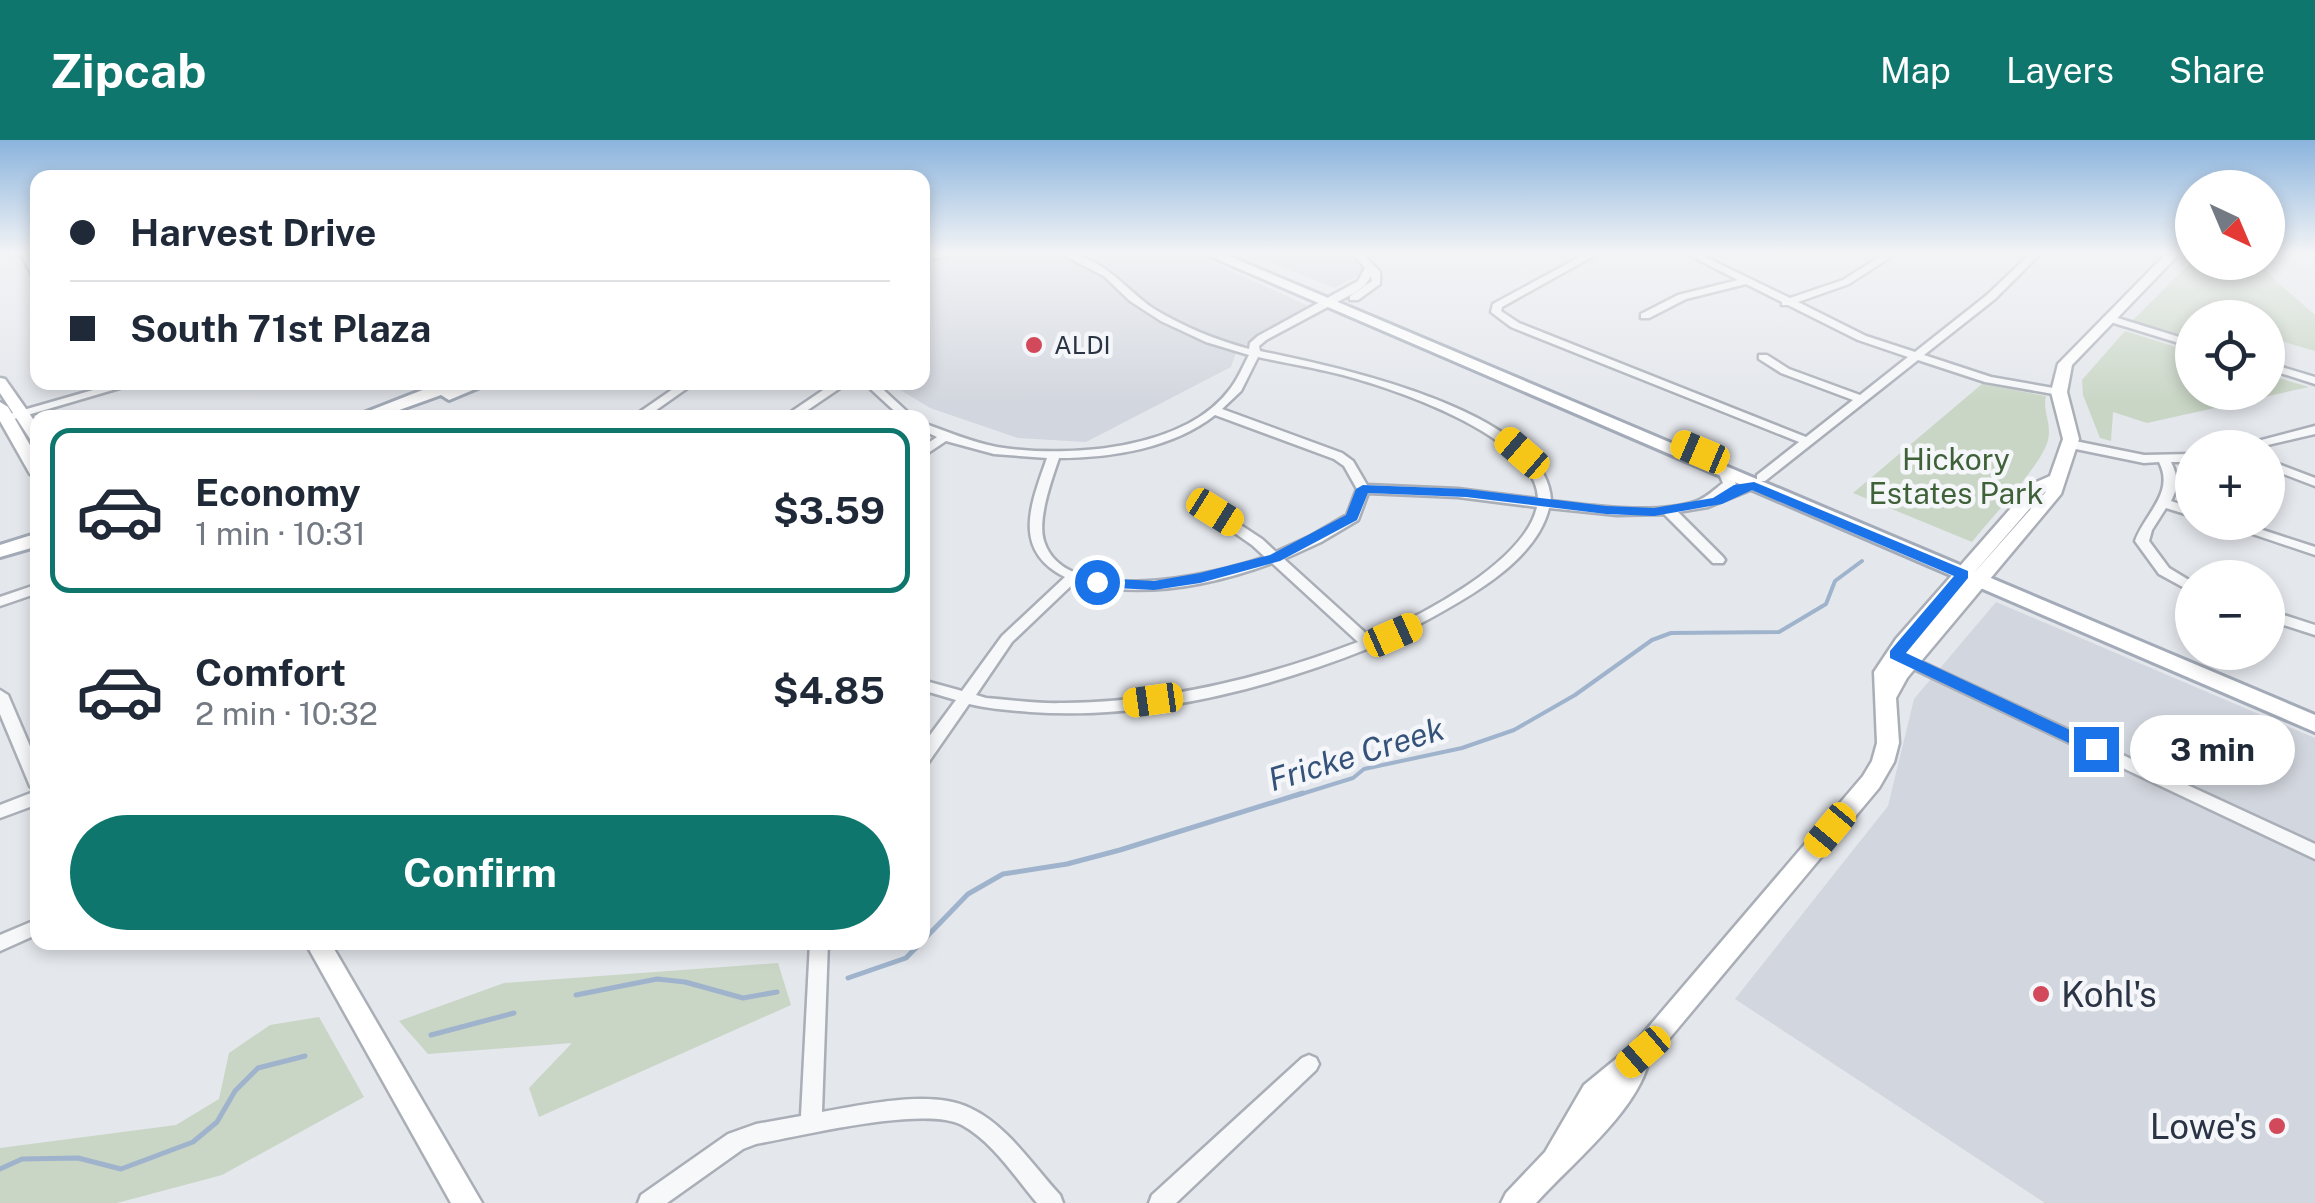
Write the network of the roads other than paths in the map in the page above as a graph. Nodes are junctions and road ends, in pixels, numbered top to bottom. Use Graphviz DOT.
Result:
graph roads {
  1 [pos="1142,304"];
  2 [pos="1334,304"];
  3 [pos="1341,304"];
  4 [pos="1341,304"];
  5 [pos="1501,304"];
  6 [pos="1668,304"];
  7 [pos="1790,304"];
  8 [pos="1983,304"];
  9 [pos="2123,304"];
  10 [pos="1645,316"];
  11 [pos="2108,318"];
  12 [pos="2175,339"];
  13 [pos="1255,353"];
  14 [pos="1763,357"];
  15 [pos="1914,357"];
  16 [pos="2285,371"];
  17 [pos="2315,381"];
  18 [pos="0,382"];
  19 [pos="92,390"];
  20 [pos="438,390"];
  21 [pos="462,390"];
  22 [pos="678,390"];
  23 [pos="831,390"];
  24 [pos="877,390"];
  25 [pos="1860,398"];
  26 [pos="2062,403"];
  27 [pos="381,410"];
  28 [pos="406,410"];
  29 [pos="648,410"];
  30 [pos="800,410"];
  31 [pos="901,410"];
  32 [pos="1216,410"];
  33 [pos="9,413"];
  34 [pos="930,430"];
  35 [pos="2315,430"];
  36 [pos="30,433"];
  37 [pos="944,437"];
  38 [pos="2285,437"];
  39 [pos="2070,440"];
  40 [pos="1806,441"];
  41 [pos="930,447"];
  42 [pos="1054,455"];
  43 [pos="30,457"];
  44 [pos="2175,460"];
  45 [pos="2164,462"];
  46 [pos="2285,471"];
  47 [pos="1725,474"];
  48 [pos="1757,482"];
  49 [pos="2315,482"];
  50 [pos="1363,489"];
  51 [pos="1198,501"];
  52 [pos="1545,503"];
  53 [pos="2165,503"];
  54 [pos="1703,504"];
  55 [pos="2175,506"];
  56 [pos="1670,511"];
  57 [pos="30,531"];
  58 [pos="2280,540"];
  59 [pos="0,541"];
  60 [pos="30,541"];
  61 [pos="2315,551"];
  62 [pos="0,552"];
  63 [pos="1275,558"];
  64 [pos="1718,560"];
  65 [pos="1975,574"];
  66 [pos="1074,576"];
  67 [pos="2175,578"];
  68 [pos="30,591"];
  69 [pos="0,602"];
  70 [pos="2285,620"];
  71 [pos="2315,630"];
  72 [pos="1370,645"];
  73 [pos="1902,658"];
  74 [pos="930,688"];
  75 [pos="0,695"];
  76 [pos="966,700"];
  77 [pos="2315,710"];
  78 [pos="2315,724"];
  79 [pos="930,748"];
  80 [pos="30,767"];
  81 [pos="30,801"];
  82 [pos="0,812"];
  83 [pos="2315,852"];
  84 [pos="30,930"];
  85 [pos="0,943"];
  86 [pos="322,950"];
  87 [pos="820,950"];
  88 [pos="1309,1064"];
  89 [pos="811,1125"];
  90 [pos="467,1203"];
  91 [pos="648,1203"];
  92 [pos="1052,1203"];
  93 [pos="1160,1203"];
  94 [pos="1516,1203"];
  1 -- 13 [label="street"];
  2 -- 13 [label="street"];
  3 -- 47 [label="main road"];
  4 -- 48 [label="main road"];
  5 -- 40 [label="street"];
  6 -- 10 [label="street"];
  7 -- 15 [label="street"];
  8 -- 15 [label="street"];
  9 -- 11 [label="street"];
  11 -- 12 [label="street"];
  11 -- 26 [label="street"];
  13 -- 32 [label="street"];
  13 -- 52 [label="street"];
  14 -- 25 [label="street"];
  15 -- 25 [label="street"];
  15 -- 26 [label="street"];
  16 -- 17 [label="street"];
  18 -- 33 [label="street"];
  19 -- 33 [label="street"];
  20 -- 27 [label="main road"];
  21 -- 28 [label="main road"];
  22 -- 29 [label="street"];
  23 -- 30 [label="street"];
  24 -- 31 [label="street"];
  25 -- 40 [label="street"];
  26 -- 39 [label="street"];
  32 -- 42 [label="street"];
  32 -- 50 [label="street"];
  33 -- 36 [label="street"];
  33 -- 43 [label="street"];
  34 -- 37 [label="street"];
  35 -- 38 [label="street"];
  37 -- 41 [label="street"];
  37 -- 42 [label="street"];
  39 -- 45 [label="street"];
  39 -- 65 [label="street"];
  40 -- 48 [label="street"];
  42 -- 66 [label="street"];
  44 -- 45 [label="street"];
  45 -- 53 [label="street"];
  46 -- 49 [label="street"];
  47 -- 48 [label="main road"];
  47 -- 54 [label="street"];
  48 -- 54 [label="street"];
  48 -- 65 [label="main road"];
  50 -- 52 [label="street"];
  50 -- 63 [label="street"];
  51 -- 63 [label="street"];
  52 -- 56 [label="street"];
  52 -- 72 [label="street"];
  53 -- 55 [label="street"];
  53 -- 67 [label="street"];
  54 -- 56 [label="street"];
  56 -- 64 [label="street"];
  57 -- 59 [label="main road"];
  58 -- 61 [label="street"];
  60 -- 62 [label="main road"];
  63 -- 66 [label="street"];
  63 -- 72 [label="street"];
  65 -- 73 [label="street"];
  65 -- 77 [label="main road"];
  65 -- 78 [label="main road"];
  66 -- 76 [label="street"];
  68 -- 69 [label="street"];
  70 -- 71 [label="street"];
  72 -- 76 [label="street"];
  73 -- 83 [label="street"];
  73 -- 94 [label="street"];
  74 -- 76 [label="street"];
  75 -- 80 [label="street"];
  76 -- 79 [label="street"];
  81 -- 82 [label="street"];
  84 -- 85 [label="street"];
  86 -- 90 [label="street"];
  87 -- 89 [label="street"];
  88 -- 93 [label="street"];
  89 -- 91 [label="street"];
  89 -- 92 [label="street"];
}
